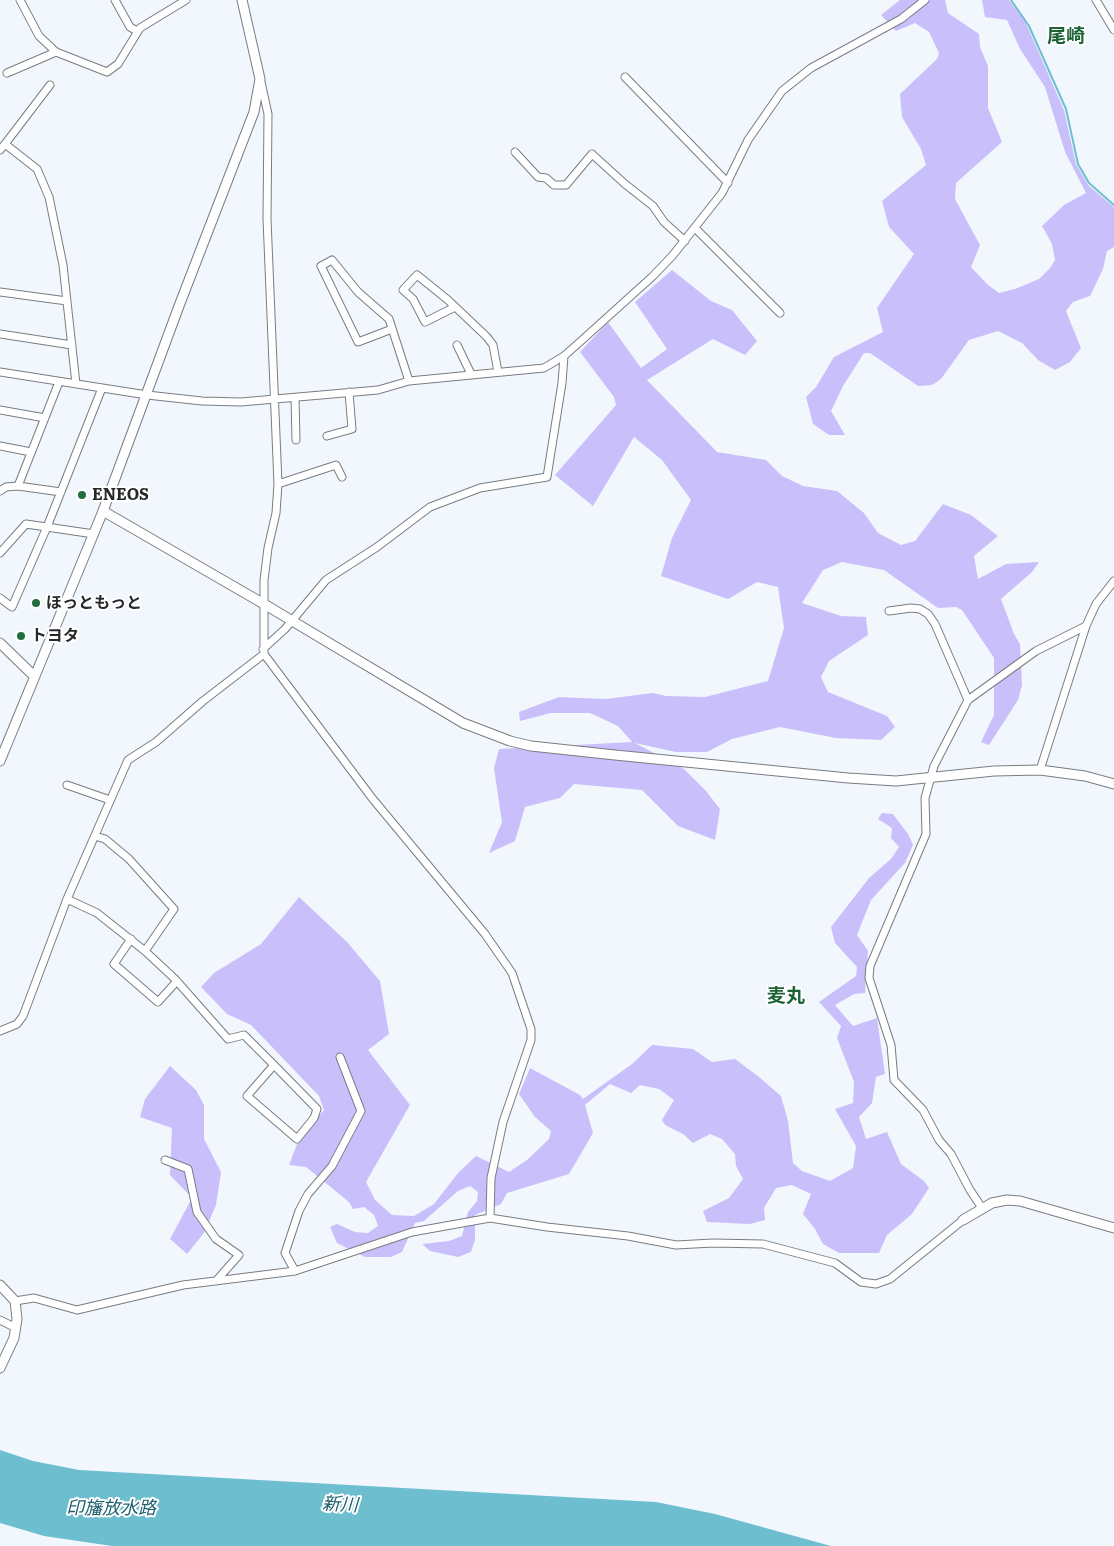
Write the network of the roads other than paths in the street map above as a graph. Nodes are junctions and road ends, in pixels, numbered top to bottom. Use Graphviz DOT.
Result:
graph roads {
  1 [pos="20,0"];
  2 [pos="115,0"];
  3 [pos="186,0"];
  4 [pos="242,0"];
  5 [pos="925,0"];
  6 [pos="1096,0"];
  7 [pos="1114,30"];
  8 [pos="138,31"];
  9 [pos="56,52"];
  10 [pos="7,73"];
  11 [pos="625,77"];
  12 [pos="260,80"];
  13 [pos="50,85"];
  14 [pos="2,147"];
  15 [pos="514,152"];
  16 [pos="728,183"];
  17 [pos="695,228"];
  18 [pos="684,241"];
  19 [pos="0,292"];
  20 [pos="67,301"];
  21 [pos="455,307"];
  22 [pos="780,313"];
  23 [pos="392,329"];
  24 [pos="0,334"];
  25 [pos="72,345"];
  26 [pos="457,345"];
  27 [pos="564,356"];
  28 [pos="0,372"];
  29 [pos="498,372"];
  30 [pos="471,374"];
  31 [pos="409,381"];
  32 [pos="59,382"];
  33 [pos="76,384"];
  34 [pos="102,388"];
  35 [pos="349,392"];
  36 [pos="147,395"];
  37 [pos="295,398"];
  38 [pos="275,400"];
  39 [pos="0,410"];
  40 [pos="45,418"];
  41 [pos="327,436"];
  42 [pos="296,440"];
  43 [pos="0,446"];
  44 [pos="31,452"];
  45 [pos="342,478"];
  46 [pos="278,484"];
  47 [pos="18,486"];
  48 [pos="0,491"];
  49 [pos="61,492"];
  50 [pos="103,511"];
  51 [pos="47,527"];
  52 [pos="94,534"];
  53 [pos="1,549"];
  54 [pos="1114,581"];
  55 [pos="0,598"];
  56 [pos="264,604"];
  57 [pos="889,611"];
  58 [pos="291,620"];
  59 [pos="1086,626"];
  60 [pos="0,643"];
  61 [pos="264,652"];
  62 [pos="34,676"];
  63 [pos="968,700"];
  64 [pos="0,761"];
  65 [pos="1040,770"];
  66 [pos="930,778"];
  67 [pos="1114,784"];
  68 [pos="67,785"];
  69 [pos="110,800"];
  70 [pos="95,836"];
  71 [pos="66,899"];
  72 [pos="131,939"];
  73 [pos="145,951"];
  74 [pos="177,982"];
  75 [pos="0,1031"];
  76 [pos="340,1057"];
  77 [pos="274,1065"];
  78 [pos="165,1160"];
  79 [pos="982,1208"];
  80 [pos="490,1218"];
  81 [pos="963,1220"];
  82 [pos="1114,1228"];
  83 [pos="295,1271"];
  84 [pos="216,1281"];
  85 [pos="0,1285"];
  86 [pos="15,1301"];
  87 [pos="0,1320"];
  88 [pos="16,1328"];
  89 [pos="0,1368"];
  1 -- 9 [label="street"];
  2 -- 8 [label="street"];
  3 -- 8 [label="street"];
  4 -- 12 [label="street"];
  5 -- 16 [label="street"];
  6 -- 7 [label="street"];
  8 -- 9 [label="street"];
  9 -- 10 [label="street"];
  11 -- 16 [label="street"];
  12 -- 36 [label="street"];
  12 -- 38 [label="street"];
  13 -- 14 [label="street"];
  14 -- 20 [label="street"];
  15 -- 18 [label="street"];
  16 -- 17 [label="street"];
  17 -- 18 [label="street"];
  17 -- 22 [label="street"];
  18 -- 27 [label="street"];
  19 -- 20 [label="street"];
  20 -- 25 [label="street"];
  21 -- 21 [label="street"];
  21 -- 29 [label="street"];
  23 -- 23 [label="street"];
  23 -- 31 [label="street"];
  24 -- 25 [label="street"];
  25 -- 33 [label="street"];
  26 -- 30 [label="street"];
  27 -- 29 [label="street"];
  27 -- 58 [label="street"];
  28 -- 32 [label="street"];
  29 -- 30 [label="street"];
  30 -- 31 [label="street"];
  31 -- 35 [label="street"];
  32 -- 33 [label="street"];
  32 -- 40 [label="street"];
  33 -- 34 [label="street"];
  34 -- 36 [label="street"];
  34 -- 49 [label="street"];
  35 -- 37 [label="street"];
  35 -- 41 [label="street"];
  36 -- 38 [label="street"];
  36 -- 50 [label="street"];
  37 -- 38 [label="street"];
  37 -- 42 [label="street"];
  38 -- 46 [label="street"];
  39 -- 40 [label="street"];
  40 -- 44 [label="street"];
  43 -- 44 [label="street"];
  44 -- 47 [label="street"];
  45 -- 46 [label="street"];
  46 -- 56 [label="street"];
  47 -- 48 [label="street"];
  47 -- 49 [label="street"];
  49 -- 51 [label="street"];
  50 -- 52 [label="street"];
  50 -- 56 [label="street"];
  51 -- 52 [label="street"];
  51 -- 53 [label="street"];
  51 -- 55 [label="street"];
  52 -- 62 [label="street"];
  54 -- 59 [label="street"];
  56 -- 58 [label="street"];
  56 -- 61 [label="street"];
  57 -- 63 [label="street"];
  58 -- 61 [label="street"];
  58 -- 66 [label="street"];
  59 -- 63 [label="street"];
  59 -- 65 [label="street"];
  60 -- 62 [label="street"];
  61 -- 69 [label="street"];
  61 -- 80 [label="street"];
  62 -- 64 [label="street"];
  63 -- 66 [label="street"];
  65 -- 66 [label="street"];
  65 -- 67 [label="street"];
  66 -- 79 [label="street"];
  68 -- 69 [label="street"];
  69 -- 70 [label="street"];
  70 -- 71 [label="street"];
  70 -- 73 [label="street"];
  71 -- 72 [label="street"];
  71 -- 75 [label="street"];
  72 -- 73 [label="street"];
  72 -- 74 [label="street"];
  73 -- 74 [label="street"];
  74 -- 77 [label="street"];
  76 -- 83 [label="street"];
  77 -- 77 [label="street"];
  78 -- 84 [label="street"];
  79 -- 81 [label="street"];
  79 -- 82 [label="street"];
  80 -- 81 [label="street"];
  80 -- 83 [label="street"];
  83 -- 84 [label="street"];
  84 -- 86 [label="street"];
  85 -- 86 [label="street"];
  86 -- 88 [label="street"];
  87 -- 88 [label="street"];
  88 -- 89 [label="street"];
}
